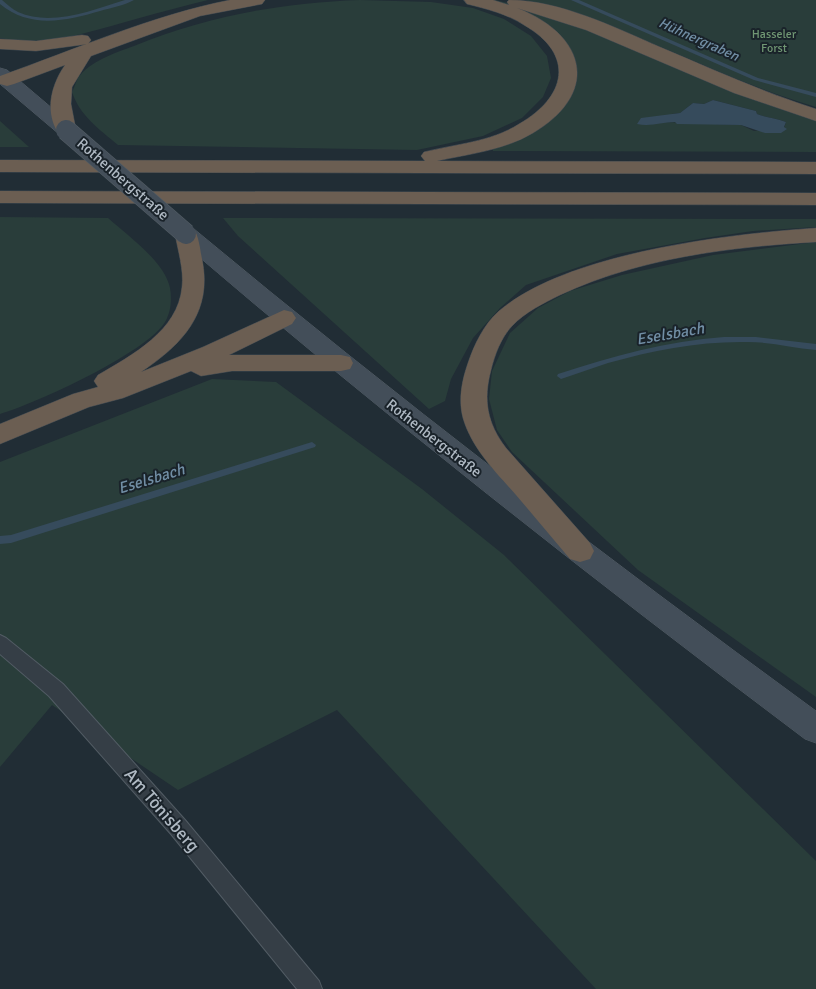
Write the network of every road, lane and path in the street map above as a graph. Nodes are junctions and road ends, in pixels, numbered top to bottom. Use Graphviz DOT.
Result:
graph roads {
  1 [pos="256,0"];
  2 [pos="473,0"];
  3 [pos="506,0"];
  4 [pos="140,30"];
  5 [pos="0,44"];
  6 [pos="85,51"];
  7 [pos="3,77"];
  8 [pos="816,115"];
  9 [pos="66,130"];
  10 [pos="0,166"];
  11 [pos="377,167"];
  12 [pos="816,168"];
  13 [pos="0,197"];
  14 [pos="816,199"];
  15 [pos="186,234"];
  16 [pos="816,235"];
  17 [pos="284,318"];
  18 [pos="340,363"];
  19 [pos="144,380"];
  20 [pos="82,400"];
  21 [pos="0,436"];
  22 [pos="580,551"];
  23 [pos="0,643"];
  24 [pos="816,729"];
  25 [pos="311,989"];
  1 -- 4 [label="highway"];
  2 -- 11 [label="highway"];
  3 -- 8 [label="highway"];
  4 -- 5 [label="highway"];
  4 -- 6 [label="highway"];
  6 -- 7 [label="highway"];
  6 -- 9 [label="highway"];
  7 -- 9 [label="main road, Rothenbergstraße"];
  9 -- 15 [label="main road, Rothenbergstraße, bridge"];
  10 -- 11 [label="highway"];
  11 -- 12 [label="highway"];
  13 -- 14 [label="highway"];
  15 -- 17 [label="main road, Rothenbergstraße"];
  15 -- 20 [label="highway"];
  16 -- 22 [label="highway"];
  17 -- 18 [label="main road, Rothenbergstraße"];
  17 -- 19 [label="highway"];
  18 -- 19 [label="highway"];
  18 -- 22 [label="main road, Rothenbergstraße"];
  19 -- 20 [label="highway"];
  20 -- 21 [label="highway"];
  22 -- 24 [label="main road, Rothenbergstraße"];
  23 -- 25 [label="lane, Am Tönisberg"];
}
